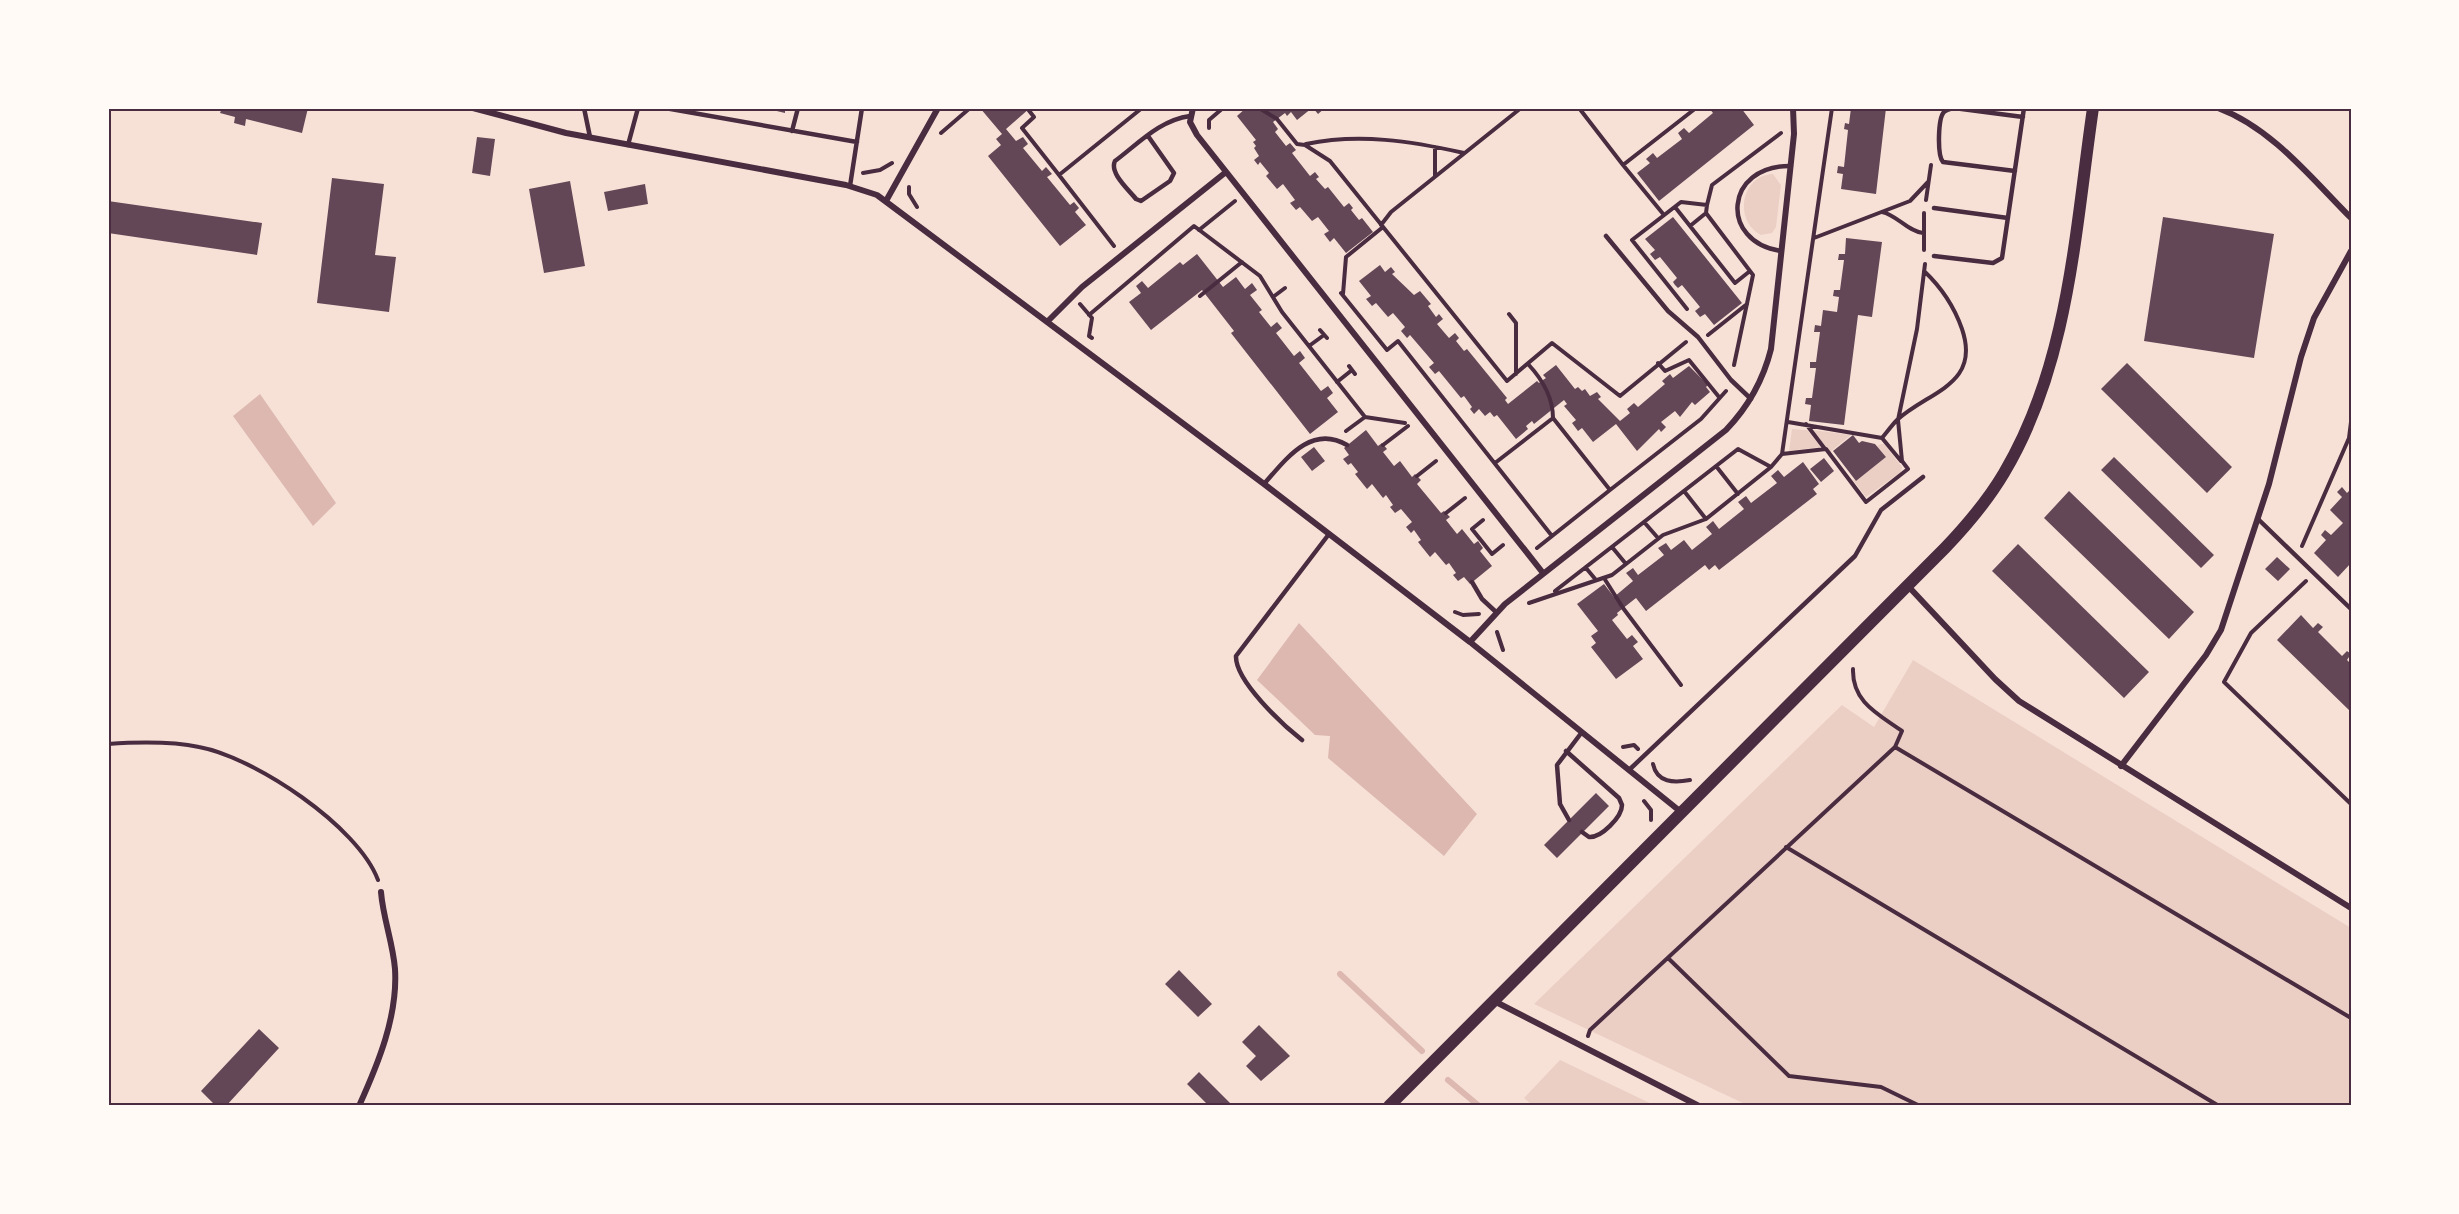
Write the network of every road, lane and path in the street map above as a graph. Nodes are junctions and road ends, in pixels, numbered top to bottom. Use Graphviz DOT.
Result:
graph roads {
  1 [pos="473,108"];
  2 [pos="584,108"];
  3 [pos="638,108"];
  4 [pos="665,108"];
  5 [pos="798,108"];
  6 [pos="862,108"];
  7 [pos="938,108"];
  8 [pos="1027,108"];
  9 [pos="1142,108"];
  10 [pos="1193,108"];
  11 [pos="1223,108"];
  12 [pos="1259,108"];
  13 [pos="1521,108"];
  14 [pos="1579,108"];
  15 [pos="1696,108"];
  16 [pos="1793,108"];
  17 [pos="1832,108"];
  18 [pos="2024,108"];
  19 [pos="2093,108"];
  20 [pos="2218,108"];
  21 [pos="1190,116"];
  22 [pos="2023,117"];
  23 [pos="1781,125"];
  24 [pos="1210,130"];
  25 [pos="792,131"];
  26 [pos="1148,136"];
  27 [pos="590,138"];
  28 [pos="857,142"];
  29 [pos="628,145"];
  30 [pos="1305,145"];
  31 [pos="1435,147"];
  32 [pos="1465,153"];
  33 [pos="895,158"];
  34 [pos="1931,161"];
  35 [pos="1623,165"];
  36 [pos="1791,166"];
  37 [pos="852,171"];
  38 [pos="2015,171"];
  39 [pos="1226,172"];
  40 [pos="1059,175"];
  41 [pos="1435,177"];
  42 [pos="910,181"];
  43 [pos="1929,182"];
  44 [pos="850,186"];
  45 [pos="886,201"];
  46 [pos="1707,206"];
  47 [pos="1675,207"];
  48 [pos="1934,208"];
  49 [pos="919,209"];
  50 [pos="1881,212"];
  51 [pos="1706,213"];
  52 [pos="1664,215"];
  53 [pos="2008,218"];
  54 [pos="2351,218"];
  55 [pos="1382,226"];
  56 [pos="1690,226"];
  57 [pos="1923,233"];
  58 [pos="1606,236"];
  59 [pos="1814,238"];
  60 [pos="1781,251"];
  61 [pos="2351,251"];
  62 [pos="1924,253"];
  63 [pos="1108,254"];
  64 [pos="1934,256"];
  65 [pos="1653,257"];
  66 [pos="1648,260"];
  67 [pos="1242,262"];
  68 [pos="1924,262"];
  69 [pos="1750,271"];
  70 [pos="1924,271"];
  71 [pos="1675,285"];
  72 [pos="1285,288"];
  73 [pos="1671,288"];
  74 [pos="1343,295"];
  75 [pos="1200,296"];
  76 [pos="1273,297"];
  77 [pos="1748,304"];
  78 [pos="1089,315"];
  79 [pos="1509,315"];
  80 [pos="1694,317"];
  81 [pos="1048,321"];
  82 [pos="1701,326"];
  83 [pos="1320,330"];
  84 [pos="1708,335"];
  85 [pos="1398,341"];
  86 [pos="1684,343"];
  87 [pos="1714,343"];
  88 [pos="1309,346"];
  89 [pos="1727,359"];
  90 [pos="1528,363"];
  91 [pos="1658,363"];
  92 [pos="1733,368"];
  93 [pos="1352,370"];
  94 [pos="1516,374"];
  95 [pos="1731,380"];
  96 [pos="1337,382"];
  97 [pos="1750,399"];
  98 [pos="1365,417"];
  99 [pos="1553,418"];
  100 [pos="1898,420"];
  101 [pos="1788,422"];
  102 [pos="2351,422"];
  103 [pos="1806,424"];
  104 [pos="1408,426"];
  105 [pos="1415,435"];
  106 [pos="1340,437"];
  107 [pos="1882,438"];
  108 [pos="1383,445"];
  109 [pos="1347,446"];
  110 [pos="1826,449"];
  111 [pos="1429,452"];
  112 [pos="1782,454"];
  113 [pos="1436,461"];
  114 [pos="1902,461"];
  115 [pos="1495,463"];
  116 [pos="1716,466"];
  117 [pos="1771,467"];
  118 [pos="1443,470"];
  119 [pos="1417,476"];
  120 [pos="1923,477"];
  121 [pos="1264,484"];
  122 [pos="1458,489"];
  123 [pos="1611,490"];
  124 [pos="1684,491"];
  125 [pos="1738,494"];
  126 [pos="1465,498"];
  127 [pos="1471,505"];
  128 [pos="1446,513"];
  129 [pos="1477,513"];
  130 [pos="1706,519"];
  131 [pos="2258,519"];
  132 [pos="1483,520"];
  133 [pos="1644,522"];
  134 [pos="1490,529"];
  135 [pos="1329,534"];
  136 [pos="1552,536"];
  137 [pos="1496,537"];
  138 [pos="1658,538"];
  139 [pos="1503,545"];
  140 [pos="1612,547"];
  141 [pos="1528,555"];
  142 [pos="2295,555"];
  143 [pos="1626,564"];
  144 [pos="1586,568"];
  145 [pos="1543,573"];
  146 [pos="1604,578"];
  147 [pos="1596,580"];
  148 [pos="1472,582"];
  149 [pos="1908,586"];
  150 [pos="2313,588"];
  151 [pos="1552,593"];
  152 [pos="1521,609"];
  153 [pos="2351,609"];
  154 [pos="1496,612"];
  155 [pos="1470,642"];
  156 [pos="1853,669"];
  157 [pos="1681,685"];
  158 [pos="1582,732"];
  159 [pos="1302,740"];
  160 [pos="108,744"];
  161 [pos="1895,747"];
  162 [pos="1566,751"];
  163 [pos="2121,766"];
  164 [pos="1629,770"];
  165 [pos="2351,804"];
  166 [pos="1682,813"];
  167 [pos="1569,820"];
  168 [pos="1582,832"];
  169 [pos="1786,848"];
  170 [pos="381,892"];
  171 [pos="2351,908"];
  172 [pos="1668,958"];
  173 [pos="1494,1001"];
  174 [pos="2351,1018"];
  175 [pos="1583,1045"];
  176 [pos="359,1106"];
  177 [pos="1389,1106"];
  178 [pos="1699,1106"];
  179 [pos="1920,1106"];
  180 [pos="2219,1106"];
  1 -- 27 [label="street"];
  2 -- 27 [label="lane"];
  3 -- 29 [label="lane"];
  4 -- 25 [label="lane"];
  5 -- 25 [label="lane"];
  6 -- 28 [label="lane"];
  7 -- 45 [label="street"];
  8 -- 40 [label="path"];
  9 -- 40 [label="path"];
  10 -- 21 [label="street"];
  11 -- 24 [label="path"];
  12 -- 30 [label="path"];
  13 -- 32 [label="path"];
  14 -- 35 [label="path"];
  15 -- 35 [label="path"];
  16 -- 36 [label="street"];
  17 -- 59 [label="path"];
  18 -- 22 [label="lane"];
  19 -- 149 [label="main road"];
  20 -- 54 [label="street"];
  21 -- 26 [label="lane"];
  21 -- 39 [label="street"];
  22 -- 38 [label="lane"];
  22 -- 38 [label="lane"];
  23 -- 46 [label="path"];
  25 -- 28 [label="lane"];
  26 -- 26 [label="lane"];
  27 -- 29 [label="street"];
  28 -- 37 [label="lane"];
  29 -- 44 [label="street"];
  30 -- 31 [label="path"];
  30 -- 55 [label="path"];
  31 -- 32 [label="path"];
  31 -- 41 [label="path"];
  32 -- 41 [label="path"];
  33 -- 37 [label="path"];
  34 -- 43 [label="path"];
  35 -- 52 [label="path"];
  36 -- 60 [label="street"];
  36 -- 60 [label="lane"];
  37 -- 44 [label="lane"];
  38 -- 53 [label="lane"];
  39 -- 81 [label="street"];
  39 -- 141 [label="street"];
  40 -- 63 [label="path"];
  41 -- 55 [label="path"];
  42 -- 49 [label="path"];
  43 -- 50 [label="path"];
  43 -- 57 [label="path"];
  44 -- 45 [label="street"];
  45 -- 81 [label="street"];
  46 -- 47 [label="path"];
  46 -- 51 [label="path"];
  47 -- 52 [label="path"];
  47 -- 56 [label="path"];
  48 -- 53 [label="lane"];
  50 -- 57 [label="path"];
  50 -- 59 [label="path"];
  51 -- 56 [label="path"];
  51 -- 69 [label="path"];
  52 -- 66 [label="path"];
  53 -- 64 [label="lane"];
  55 -- 74 [label="path"];
  55 -- 94 [label="path"];
  56 -- 69 [label="path"];
  57 -- 62 [label="path"];
  58 -- 95 [label="lane"];
  59 -- 101 [label="path"];
  60 -- 97 [label="street"];
  61 -- 131 [label="street"];
  65 -- 66 [label="path"];
  66 -- 73 [label="path"];
  67 -- 75 [label="path"];
  67 -- 76 [label="path"];
  67 -- 78 [label="path"];
  68 -- 70 [label="path"];
  69 -- 77 [label="path"];
  70 -- 100 [label="path"];
  70 -- 100 [label="path"];
  71 -- 73 [label="path"];
  72 -- 76 [label="path"];
  73 -- 80 [label="path"];
  76 -- 88 [label="path"];
  77 -- 84 [label="path"];
  77 -- 92 [label="path"];
  79 -- 94 [label="path"];
  81 -- 121 [label="street"];
  82 -- 84 [label="path"];
  83 -- 88 [label="path"];
  84 -- 87 [label="path"];
  85 -- 115 [label="path"];
  86 -- 91 [label="path"];
  88 -- 96 [label="path"];
  89 -- 92 [label="path"];
  90 -- 91 [label="path"];
  90 -- 94 [label="path"];
  90 -- 99 [label="path"];
  91 -- 123 [label="path"];
  92 -- 95 [label="path"];
  93 -- 96 [label="path"];
  95 -- 97 [label="lane"];
  96 -- 98 [label="path"];
  97 -- 145 [label="street"];
  98 -- 104 [label="path"];
  98 -- 106 [label="path"];
  99 -- 115 [label="path"];
  99 -- 123 [label="path"];
  100 -- 107 [label="path"];
  100 -- 114 [label="path"];
  101 -- 103 [label="path"];
  101 -- 112 [label="path"];
  102 -- 142 [label="path"];
  103 -- 107 [label="path"];
  103 -- 110 [label="path"];
  104 -- 105 [label="path"];
  104 -- 108 [label="path"];
  107 -- 114 [label="path"];
  109 -- 121 [label="lane"];
  110 -- 112 [label="path"];
  110 -- 114 [label="path"];
  111 -- 113 [label="path"];
  112 -- 117 [label="path"];
  113 -- 118 [label="path"];
  113 -- 119 [label="path"];
  115 -- 136 [label="path"];
  116 -- 117 [label="path"];
  116 -- 124 [label="path"];
  116 -- 125 [label="path"];
  117 -- 125 [label="path"];
  120 -- 164 [label="lane"];
  121 -- 135 [label="street"];
  122 -- 126 [label="path"];
  123 -- 136 [label="path"];
  124 -- 130 [label="path"];
  124 -- 133 [label="path"];
  125 -- 130 [label="path"];
  126 -- 127 [label="path"];
  126 -- 128 [label="path"];
  129 -- 132 [label="path"];
  130 -- 138 [label="path"];
  131 -- 142 [label="lane"];
  131 -- 163 [label="street"];
  132 -- 134 [label="path"];
  132 -- 139 [label="path"];
  133 -- 138 [label="path"];
  133 -- 140 [label="path"];
  135 -- 155 [label="street"];
  135 -- 159 [label="lane"];
  136 -- 141 [label="path"];
  137 -- 139 [label="path"];
  138 -- 143 [label="path"];
  139 -- 141 [label="path"];
  140 -- 143 [label="path"];
  140 -- 144 [label="path"];
  141 -- 145 [label="street"];
  142 -- 153 [label="lane"];
  143 -- 146 [label="path"];
  144 -- 147 [label="path"];
  144 -- 151 [label="path"];
  145 -- 154 [label="street"];
  146 -- 147 [label="path"];
  146 -- 157 [label="path"];
  147 -- 151 [label="path"];
  148 -- 154 [label="lane"];
  149 -- 163 [label="street"];
  149 -- 166 [label="main road"];
  150 -- 165 [label="path"];
  151 -- 152 [label="path"];
  154 -- 155 [label="street"];
  155 -- 158 [label="street"];
  156 -- 161 [label="path"];
  158 -- 162 [label="lane"];
  158 -- 164 [label="street"];
  160 -- 170 [label="path"];
  161 -- 169 [label="path"];
  161 -- 174 [label="path"];
  162 -- 167 [label="lane"];
  162 -- 168 [label="lane"];
  163 -- 171 [label="street"];
  164 -- 166 [label="street"];
  166 -- 173 [label="main road"];
  169 -- 172 [label="path"];
  169 -- 180 [label="path"];
  170 -- 176 [label="street"];
  172 -- 175 [label="path"];
  172 -- 179 [label="path"];
  173 -- 175 [label="street"];
  173 -- 177 [label="main road"];
  175 -- 178 [label="street"];
}
